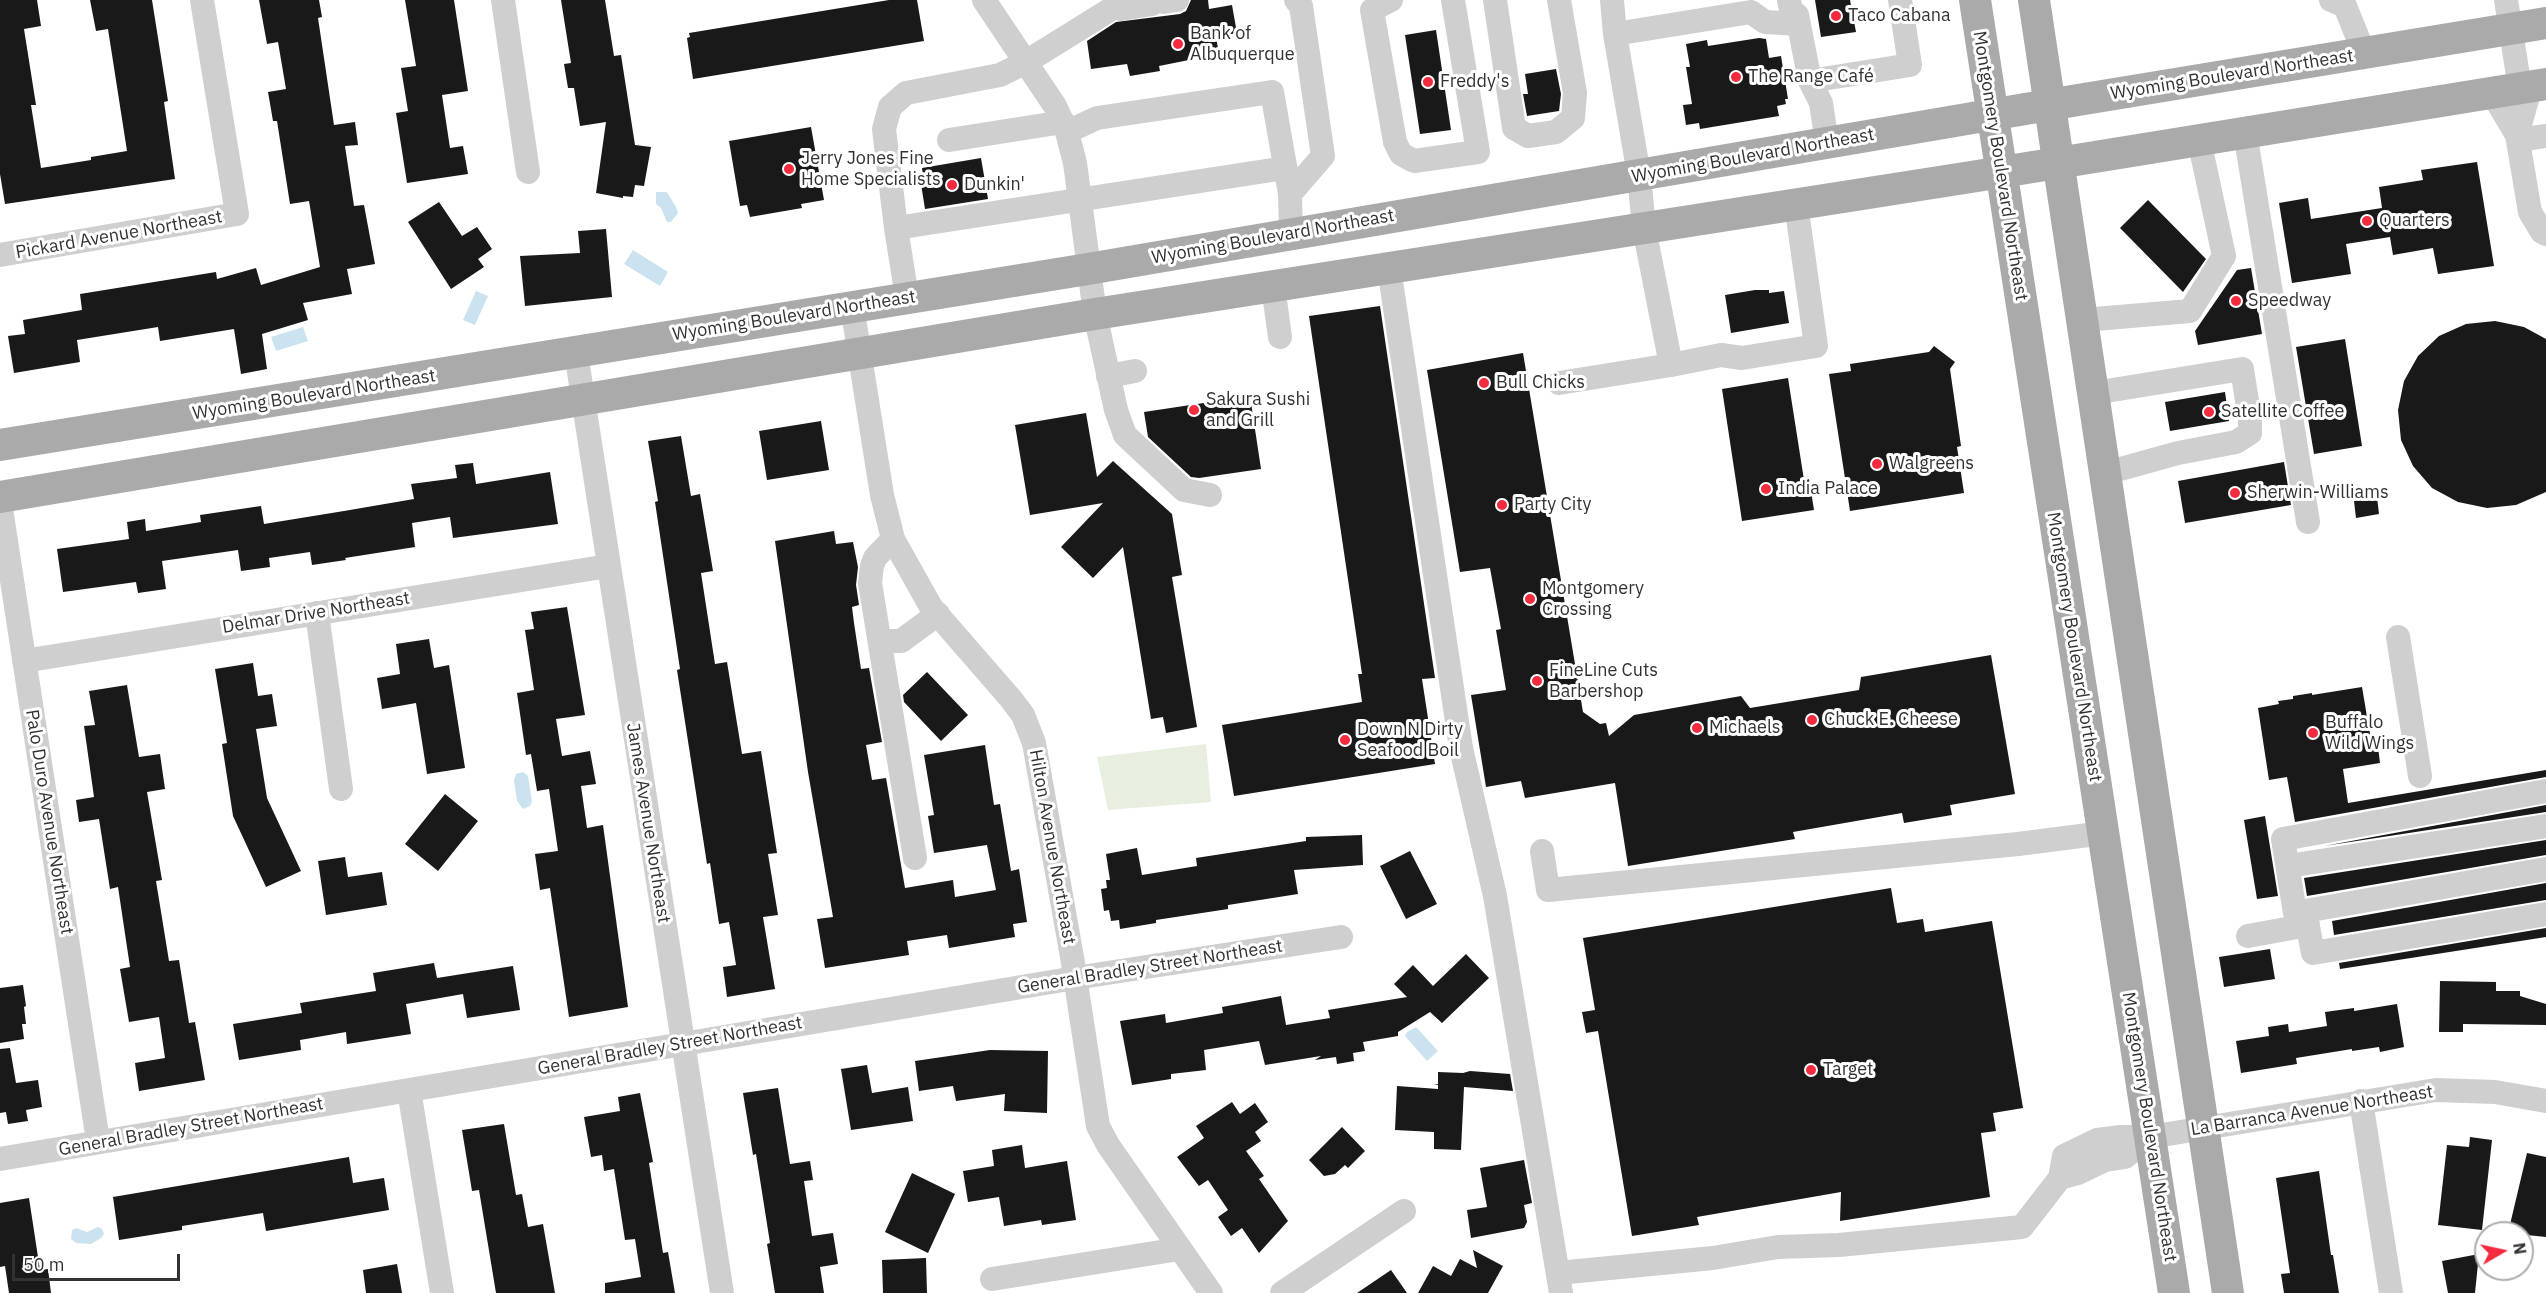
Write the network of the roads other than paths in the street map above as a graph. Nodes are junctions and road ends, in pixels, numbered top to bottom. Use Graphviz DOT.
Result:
graph roads {
  1 [pos="202,0"];
  2 [pos="503,0"];
  3 [pos="984,0"];
  4 [pos="1296,0"];
  5 [pos="1453,0"];
  6 [pos="1495,0"];
  7 [pos="1559,0"];
  8 [pos="1612,0"];
  9 [pos="1900,0"];
  10 [pos="1975,0"];
  11 [pos="2034,0"];
  12 [pos="2331,0"];
  13 [pos="1164,2"];
  14 [pos="1379,3"];
  15 [pos="1750,6"];
  16 [pos="1797,10"];
  17 [pos="2508,14"];
  18 [pos="2546,23"];
  19 [pos="1615,34"];
  20 [pos="2364,53"];
  21 [pos="1026,62"];
  22 [pos="1810,81"];
  23 [pos="2522,88"];
  24 [pos="2051,105"];
  25 [pos="1992,115"];
  26 [pos="1065,127"];
  27 [pos="2245,132"];
  28 [pos="2546,136"];
  29 [pos="2518,137"];
  30 [pos="950,140"];
  31 [pos="2199,140"];
  32 [pos="1827,143"];
  33 [pos="2059,162"];
  34 [pos="1285,168"];
  35 [pos="528,172"];
  36 [pos="2001,172"];
  37 [pos="1639,175"];
  38 [pos="1290,194"];
  39 [pos="1080,200"];
  40 [pos="2537,201"];
  41 [pos="1796,204"];
  42 [pos="896,228"];
  43 [pos="1644,228"];
  44 [pos="1291,234"];
  45 [pos="2546,234"];
  46 [pos="0,255"];
  47 [pos="1389,268"];
  48 [pos="1088,269"];
  49 [pos="1273,286"];
  50 [pos="907,297"];
  51 [pos="852,306"];
  52 [pos="1095,314"];
  53 [pos="2083,320"];
  54 [pos="1280,337"];
  55 [pos="576,353"];
  56 [pos="859,355"];
  57 [pos="1671,365"];
  58 [pos="1135,371"];
  59 [pos="1108,376"];
  60 [pos="1559,382"];
  61 [pos="2094,393"];
  62 [pos="583,401"];
  63 [pos="0,445"];
  64 [pos="2106,473"];
  65 [pos="1210,495"];
  66 [pos="0,500"];
  67 [pos="2308,522"];
  68 [pos="893,540"];
  69 [pos="608,566"];
  70 [pos="317,613"];
  71 [pos="938,614"];
  72 [pos="2398,637"];
  73 [pos="879,638"];
  74 [pos="24,661"];
  75 [pos="2420,776"];
  76 [pos="341,789"];
  77 [pos="2546,791"];
  78 [pos="2546,826"];
  79 [pos="2104,833"];
  80 [pos="1542,851"];
  81 [pos="915,858"];
  82 [pos="2288,866"];
  83 [pos="2546,869"];
  84 [pos="2546,914"];
  85 [pos="2306,918"];
  86 [pos="2248,936"];
  87 [pos="1341,937"];
  88 [pos="1075,978"];
  89 [pos="682,1044"];
  90 [pos="409,1090"];
  91 [pos="2361,1101"];
  92 [pos="2546,1101"];
  93 [pos="2203,1128"];
  94 [pos="2150,1137"];
  95 [pos="98,1141"];
  96 [pos="0,1160"];
  97 [pos="1404,1211"];
  98 [pos="1179,1249"];
  99 [pos="992,1279"];
  100 [pos="1560,1283"];
  101 [pos="442,1293"];
  102 [pos="722,1293"];
  103 [pos="1211,1293"];
  104 [pos="1282,1293"];
  105 [pos="2174,1293"];
  106 [pos="2228,1293"];
  107 [pos="2391,1293"];
  1 -- 46 [label="street, Pickard Avenue Northeast"];
  2 -- 35 [label="street"];
  3 -- 21 [label="street"];
  4 -- 38 [label="street"];
  5 -- 14 [label="street"];
  6 -- 7 [label="street"];
  8 -- 19 [label="street"];
  9 -- 22 [label="street"];
  10 -- 25 [label="main road, Montgomery Boulevard Northeast"];
  11 -- 24 [label="main road"];
  12 -- 20 [label="street"];
  13 -- 21 [label="street"];
  15 -- 16 [label="street"];
  15 -- 19 [label="street"];
  16 -- 22 [label="street"];
  17 -- 18 [label="main road, Wyoming Boulevard Northeast"];
  17 -- 20 [label="main road, Wyoming Boulevard Northeast"];
  17 -- 23 [label="street"];
  19 -- 37 [label="street"];
  20 -- 24 [label="main road, Wyoming Boulevard Northeast"];
  21 -- 26 [label="street"];
  21 -- 42 [label="street"];
  22 -- 32 [label="street"];
  23 -- 27 [label="main road"];
  23 -- 29 [label="street"];
  23 -- 29 [label="street"];
  24 -- 25 [label="main road, Wyoming Boulevard Northeast"];
  24 -- 33 [label="main road"];
  25 -- 32 [label="main road, Wyoming Boulevard Northeast"];
  25 -- 36 [label="main road, Montgomery Boulevard Northeast"];
  26 -- 30 [label="street"];
  26 -- 34 [label="street"];
  26 -- 39 [label="street"];
  27 -- 31 [label="main road"];
  27 -- 67 [label="street"];
  28 -- 29 [label="street"];
  29 -- 40 [label="street"];
  31 -- 33 [label="main road"];
  31 -- 53 [label="street"];
  32 -- 37 [label="main road, Wyoming Boulevard Northeast"];
  33 -- 36 [label="main road"];
  33 -- 53 [label="main road"];
  34 -- 38 [label="street"];
  34 -- 39 [label="street"];
  36 -- 41 [label="main road"];
  36 -- 79 [label="main road, Montgomery Boulevard Northeast"];
  37 -- 43 [label="street"];
  37 -- 44 [label="main road, Wyoming Boulevard Northeast"];
  38 -- 44 [label="street"];
  39 -- 42 [label="street"];
  39 -- 48 [label="street"];
  40 -- 45 [label="street"];
  41 -- 43 [label="main road"];
  41 -- 57 [label="street"];
  42 -- 50 [label="street"];
  43 -- 47 [label="main road"];
  43 -- 57 [label="street"];
  44 -- 48 [label="main road, Wyoming Boulevard Northeast"];
  47 -- 49 [label="main road"];
  47 -- 100 [label="street"];
  48 -- 50 [label="main road, Wyoming Boulevard Northeast"];
  48 -- 52 [label="street"];
  49 -- 52 [label="main road"];
  49 -- 54 [label="street"];
  50 -- 51 [label="main road, Wyoming Boulevard Northeast"];
  51 -- 55 [label="main road, Wyoming Boulevard Northeast"];
  51 -- 56 [label="street, Hilton Avenue Northeast"];
  52 -- 56 [label="main road"];
  52 -- 59 [label="street"];
  53 -- 61 [label="main road"];
  55 -- 62 [label="street, James Avenue Northeast"];
  55 -- 63 [label="main road, Wyoming Boulevard Northeast"];
  56 -- 62 [label="main road"];
  56 -- 68 [label="street, Hilton Avenue Northeast"];
  57 -- 60 [label="street"];
  58 -- 59 [label="street"];
  59 -- 65 [label="street"];
  61 -- 64 [label="main road"];
  61 -- 64 [label="street"];
  62 -- 66 [label="main road"];
  62 -- 69 [label="street, James Avenue Northeast"];
  64 -- 93 [label="main road"];
  66 -- 74 [label="street, Palo Duro Avenue Northeast"];
  68 -- 71 [label="street, Hilton Avenue Northeast"];
  68 -- 73 [label="street"];
  69 -- 70 [label="street, Delmar Drive Northeast"];
  69 -- 89 [label="street, James Avenue Northeast"];
  70 -- 74 [label="street, Delmar Drive Northeast"];
  70 -- 76 [label="street"];
  71 -- 73 [label="street"];
  71 -- 88 [label="street, Hilton Avenue Northeast"];
  72 -- 75 [label="street"];
  73 -- 81 [label="street"];
  74 -- 95 [label="street, Palo Duro Avenue Northeast"];
  77 -- 82 [label="street"];
  78 -- 82 [label="street"];
  79 -- 80 [label="street"];
  79 -- 94 [label="main road, Montgomery Boulevard Northeast"];
  82 -- 85 [label="street"];
  83 -- 85 [label="street"];
  84 -- 85 [label="street"];
  85 -- 86 [label="street"];
  87 -- 88 [label="street, General Bradley Street Northeast"];
  88 -- 89 [label="street, General Bradley Street Northeast"];
  88 -- 98 [label="street, Hilton Avenue Northeast"];
  89 -- 90 [label="street, General Bradley Street Northeast"];
  89 -- 102 [label="street, James Avenue Northeast"];
  90 -- 95 [label="street, General Bradley Street Northeast"];
  90 -- 101 [label="street"];
  91 -- 92 [label="street, La Barranca Avenue Northeast"];
  91 -- 93 [label="street, La Barranca Avenue Northeast"];
  91 -- 107 [label="street"];
  93 -- 94 [label="street, La Barranca Avenue Northeast"];
  93 -- 106 [label="main road"];
  94 -- 100 [label="street, La Barranca Avenue Northeast"];
  94 -- 105 [label="main road, Montgomery Boulevard Northeast"];
  95 -- 96 [label="street, General Bradley Street Northeast"];
  97 -- 104 [label="street"];
  98 -- 99 [label="street"];
  98 -- 103 [label="street, Hilton Avenue Northeast"];
}
